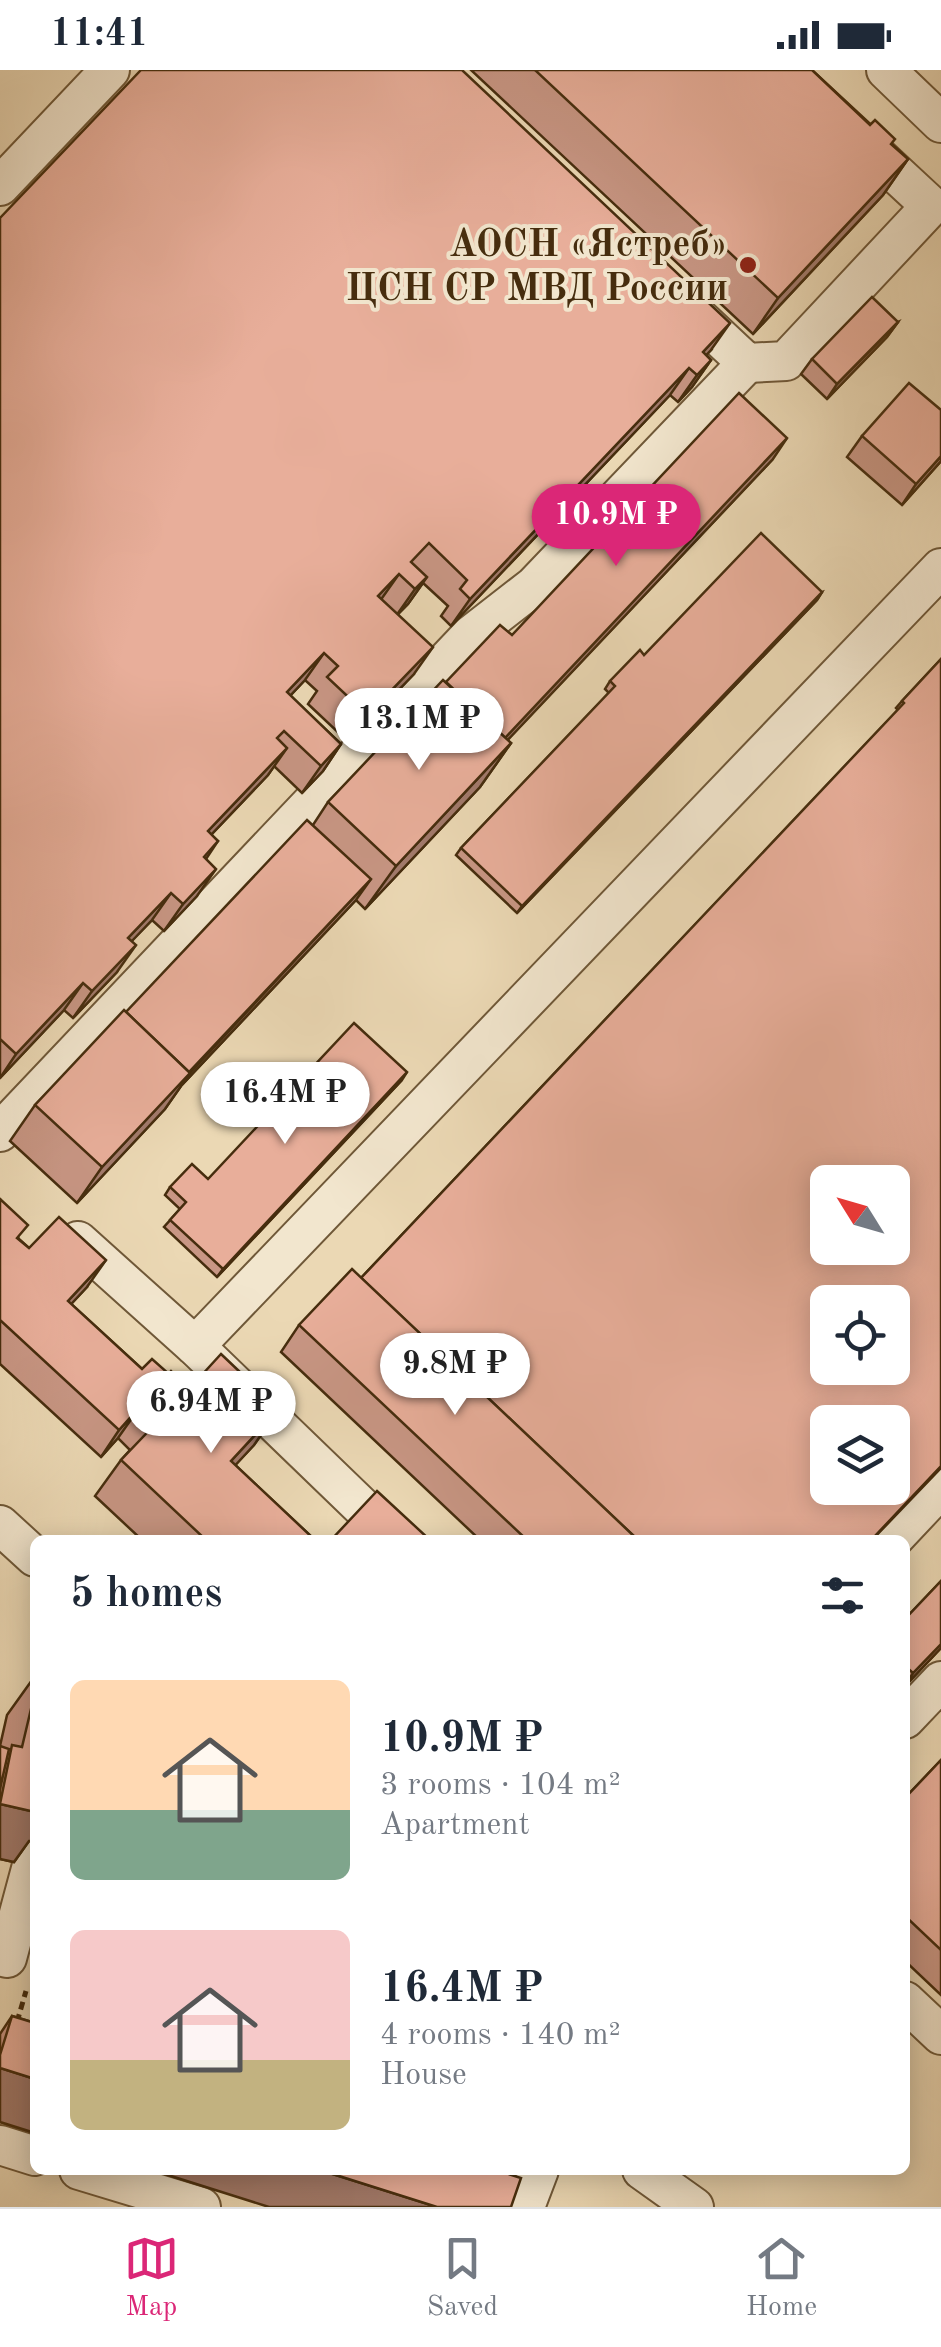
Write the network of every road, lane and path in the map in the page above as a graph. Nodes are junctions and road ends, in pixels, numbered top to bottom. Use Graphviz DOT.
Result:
graph roads {
  1 [pos="110,70"];
  2 [pos="886,70"];
  3 [pos="941,123"];
  4 [pos="843,124"];
  5 [pos="0,186"];
  6 [pos="662,283"];
  7 [pos="747,363"];
  8 [pos="941,568"];
  9 [pos="0,1132"];
  10 [pos="78,1240"];
  11 [pos="195,1346"];
  12 [pos="941,1488"];
  13 [pos="0,1525"];
  14 [pos="391,1535"];
  15 [pos="897,1535"];
  16 [pos="30,1553"];
  17 [pos="941,1682"];
  18 [pos="910,1714"];
  19 [pos="30,1886"];
  20 [pos="17,1968"];
  21 [pos="910,2006"];
  22 [pos="16,2026"];
  23 [pos="941,2035"];
  24 [pos="0,2145"];
  25 [pos="30,2154"];
  26 [pos="95,2175"];
  27 [pos="538,2175"];
  28 [pos="649,2175"];
  29 [pos="200,2207"];
  30 [pos="525,2207"];
  31 [pos="694,2207"];
  1 -- 5 [label="street"];
  2 -- 3 [label="street"];
  4 -- 7 [label="street"];
  6 -- 7 [label="street"];
  7 -- 9 [label="street"];
  8 -- 11 [label="street"];
  10 -- 11 [label="street"];
  11 -- 14 [label="street"];
  12 -- 15 [label="street"];
  13 -- 16 [label="street"];
  17 -- 18 [label="street"];
  19 -- 20 [label="street"];
  20 -- 22 [label="path"];
  21 -- 23 [label="street"];
  24 -- 25 [label="street"];
  26 -- 29 [label="street"];
  27 -- 30 [label="street"];
  28 -- 31 [label="street"];
}
